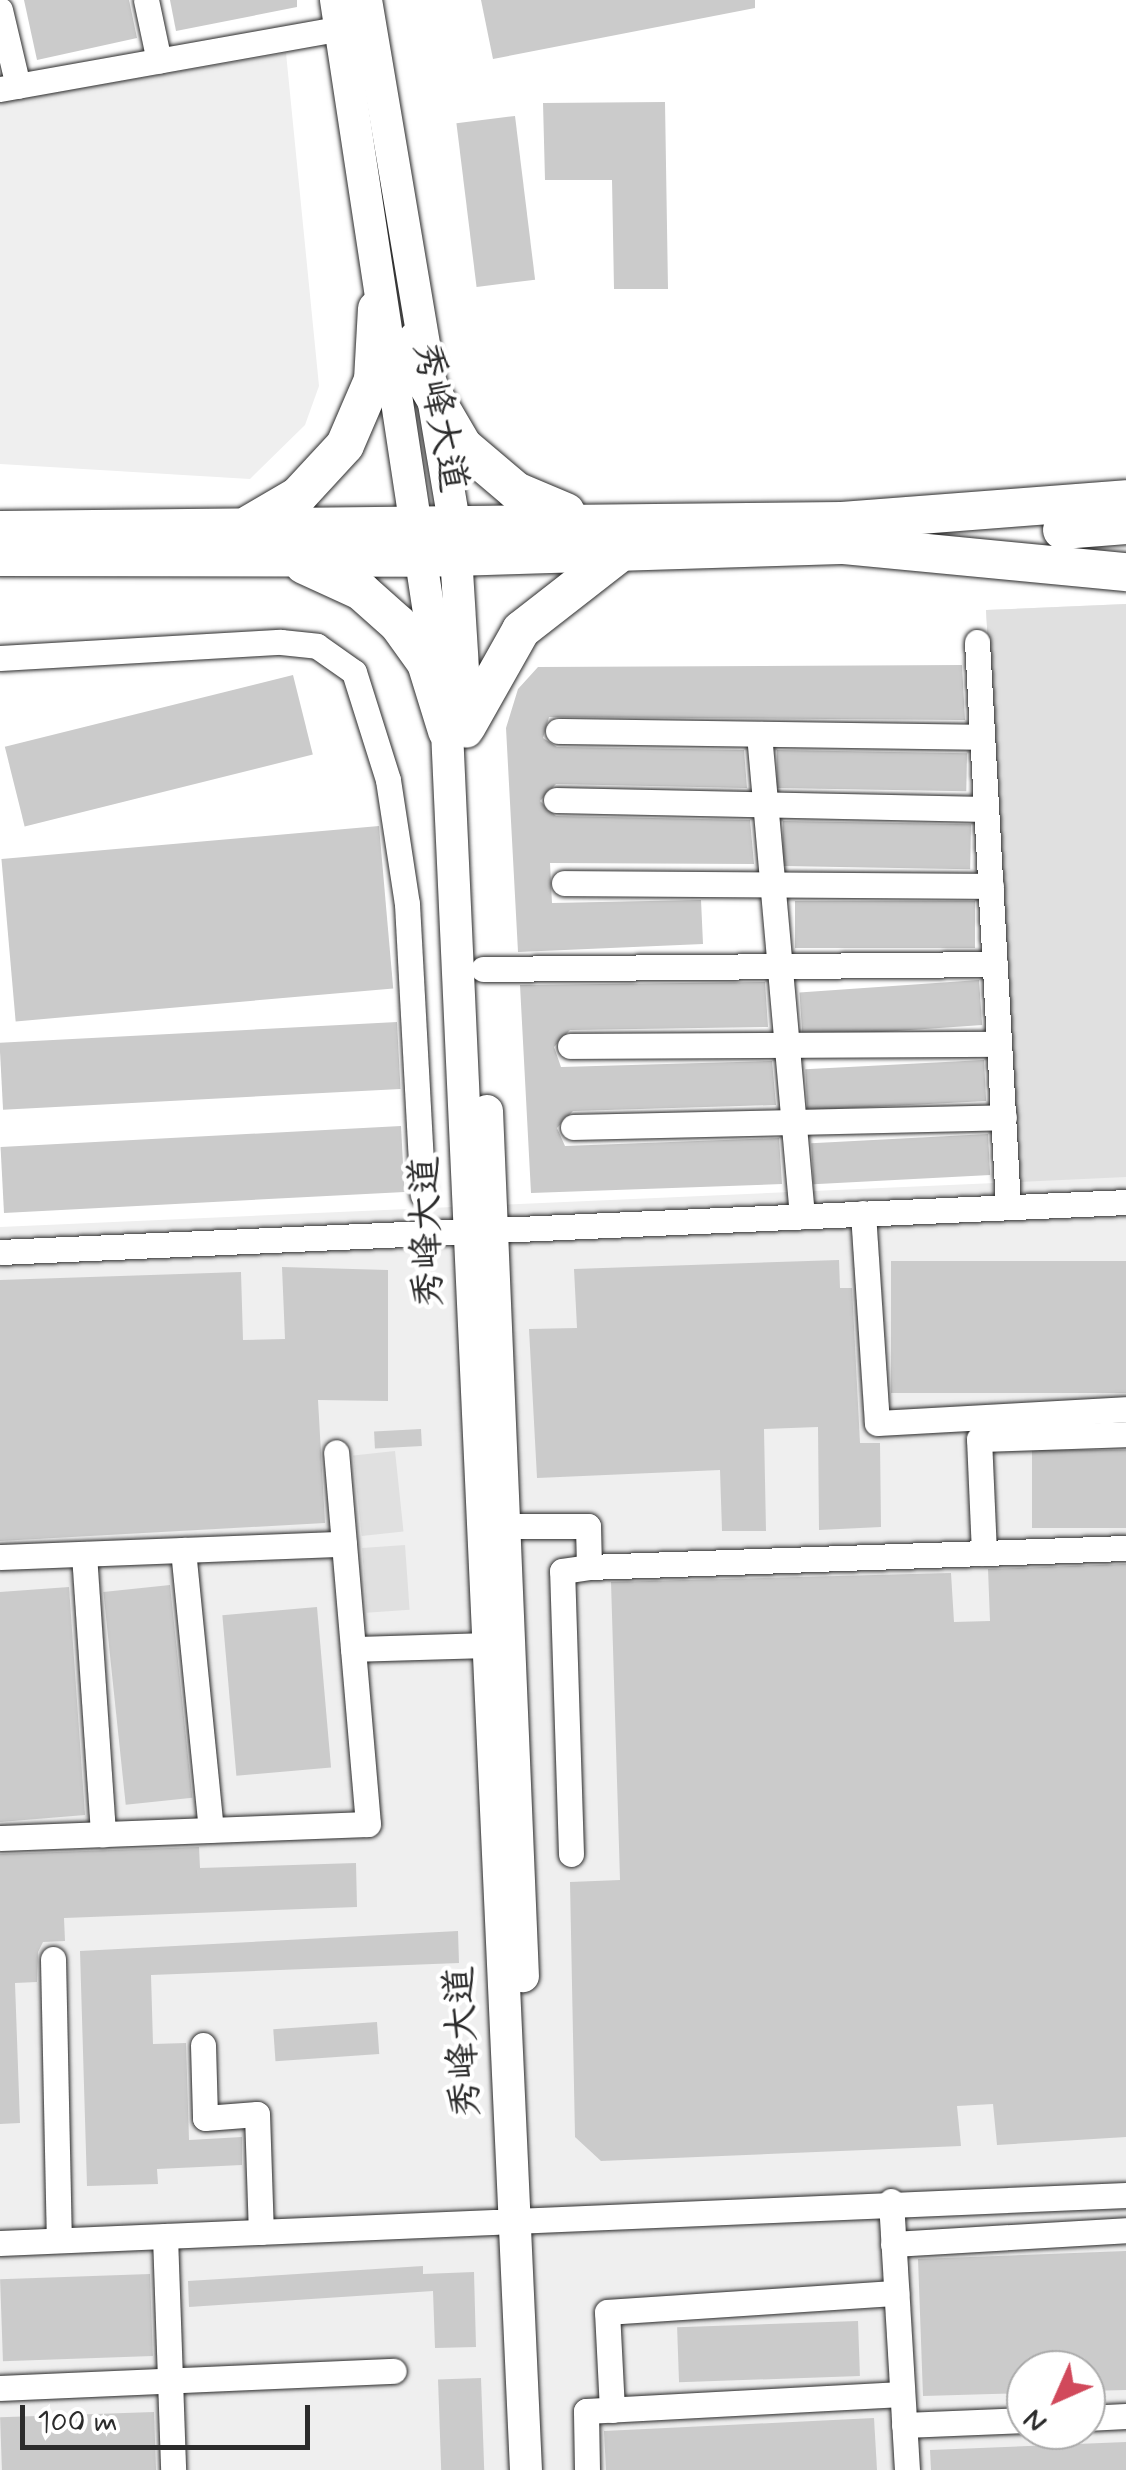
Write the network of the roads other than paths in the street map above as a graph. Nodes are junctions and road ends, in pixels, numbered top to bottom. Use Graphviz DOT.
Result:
graph roads {
  1 [pos="146,0"];
  2 [pos="366,0"];
  3 [pos="0,10"];
  4 [pos="336,15"];
  5 [pos="160,61"];
  6 [pos="9,87"];
  7 [pos="377,310"];
  8 [pos="417,340"];
  9 [pos="1126,499"];
  10 [pos="603,519"];
  11 [pos="1126,525"];
  12 [pos="0,530"];
  13 [pos="439,539"];
  14 [pos="240,543"];
  15 [pos="844,545"];
  16 [pos="619,554"];
  17 [pos="0,557"];
  18 [pos="1126,572"];
  19 [pos="977,642"];
  20 [pos="0,658"];
  21 [pos="457,728"];
  22 [pos="558,731"];
  23 [pos="758,734"];
  24 [pos="982,737"];
  25 [pos="556,800"];
  26 [pos="765,804"];
  27 [pos="986,809"];
  28 [pos="564,883"];
  29 [pos="772,884"];
  30 [pos="990,886"];
  31 [pos="995,964"];
  32 [pos="779,966"];
  33 [pos="483,969"];
  34 [pos="1000,1044"];
  35 [pos="786,1045"];
  36 [pos="570,1046"];
  37 [pos="1004,1117"];
  38 [pos="793,1122"];
  39 [pos="573,1128"];
  40 [pos="423,1195"];
  41 [pos="1126,1202"];
  42 [pos="1008,1206"];
  43 [pos="863,1213"];
  44 [pos="802,1216"];
  45 [pos="479,1231"];
  46 [pos="0,1252"];
  47 [pos="1126,1409"];
  48 [pos="1126,1434"];
  49 [pos="336,1452"];
  50 [pos="504,1526"];
  51 [pos="344,1544"];
  52 [pos="1126,1548"];
  53 [pos="183,1550"];
  54 [pos="984,1553"];
  55 [pos="84,1554"];
  56 [pos="0,1557"];
  57 [pos="588,1568"];
  58 [pos="484,1645"];
  59 [pos="353,1649"];
  60 [pos="211,1830"];
  61 [pos="103,1834"];
  62 [pos="0,1838"];
  63 [pos="571,1854"];
  64 [pos="54,1959"];
  65 [pos="203,2044"];
  66 [pos="1126,2194"];
  67 [pos="892,2201"];
  68 [pos="524,2221"];
  69 [pos="1126,2230"];
  70 [pos="261,2232"];
  71 [pos="165,2236"];
  72 [pos="59,2240"];
  73 [pos="0,2243"];
  74 [pos="893,2244"];
  75 [pos="896,2294"];
  76 [pos="394,2371"];
  77 [pos="170,2380"];
  78 [pos="0,2388"];
  79 [pos="902,2394"];
  80 [pos="612,2410"];
  81 [pos="1006,2421"];
  82 [pos="904,2424"];
  83 [pos="173,2470"];
  84 [pos="526,2470"];
  85 [pos="546,2470"];
  86 [pos="587,2470"];
  87 [pos="907,2470"];
  1 -- 5 [label="street"];
  2 -- 8 [label="main road, 秀峰大道"];
  3 -- 6 [label="street"];
  4 -- 5 [label="street"];
  4 -- 7 [label="main road, 秀峰大道"];
  5 -- 6 [label="street"];
  7 -- 13 [label="main road, 秀峰大道"];
  7 -- 14 [label="highway"];
  8 -- 10 [label="highway"];
  8 -- 13 [label="main road, 秀峰大道"];
  9 -- 10 [label="highway"];
  10 -- 13 [label="highway"];
  11 -- 15 [label="highway"];
  12 -- 14 [label="highway"];
  13 -- 14 [label="highway"];
  13 -- 16 [label="highway"];
  13 -- 21 [label="main road, 秀峰大道"];
  14 -- 17 [label="highway"];
  14 -- 21 [label="highway"];
  15 -- 16 [label="highway"];
  15 -- 18 [label="highway"];
  16 -- 21 [label="highway"];
  19 -- 24 [label="street"];
  20 -- 40 [label="street"];
  21 -- 33 [label="main road, 秀峰大道"];
  21 -- 45 [label="main road, 秀峰大道"];
  22 -- 23 [label="street"];
  23 -- 24 [label="street"];
  23 -- 26 [label="street"];
  24 -- 27 [label="street"];
  25 -- 26 [label="street"];
  26 -- 27 [label="street"];
  26 -- 29 [label="street"];
  27 -- 30 [label="street"];
  28 -- 29 [label="street"];
  29 -- 30 [label="street"];
  29 -- 32 [label="street"];
  30 -- 31 [label="street"];
  31 -- 32 [label="street"];
  31 -- 34 [label="street"];
  32 -- 33 [label="street"];
  32 -- 35 [label="street"];
  33 -- 45 [label="main road, 秀峰大道"];
  34 -- 35 [label="street"];
  34 -- 37 [label="street"];
  35 -- 36 [label="street"];
  35 -- 38 [label="street"];
  37 -- 38 [label="street"];
  37 -- 42 [label="street"];
  38 -- 39 [label="street"];
  38 -- 44 [label="street"];
  41 -- 42 [label="street"];
  42 -- 43 [label="street"];
  43 -- 44 [label="street"];
  43 -- 47 [label="street"];
  44 -- 45 [label="street"];
  45 -- 46 [label="street"];
  45 -- 50 [label="main road, 秀峰大道"];
  45 -- 58 [label="main road, 秀峰大道"];
  48 -- 54 [label="street"];
  49 -- 51 [label="street"];
  50 -- 57 [label="street"];
  50 -- 68 [label="main road, 秀峰大道"];
  51 -- 53 [label="street"];
  51 -- 59 [label="street"];
  52 -- 54 [label="street"];
  53 -- 55 [label="street"];
  53 -- 60 [label="street"];
  54 -- 57 [label="street"];
  55 -- 56 [label="street"];
  55 -- 61 [label="street"];
  57 -- 63 [label="street"];
  58 -- 59 [label="street"];
  58 -- 68 [label="main road, 秀峰大道"];
  59 -- 60 [label="street"];
  60 -- 61 [label="street"];
  61 -- 62 [label="street"];
  64 -- 72 [label="street"];
  65 -- 70 [label="street"];
  66 -- 67 [label="street"];
  67 -- 68 [label="street"];
  67 -- 74 [label="street"];
  68 -- 70 [label="street"];
  68 -- 84 [label="main road, 秀峰大道"];
  68 -- 85 [label="main road, 秀峰大道"];
  69 -- 74 [label="street"];
  70 -- 71 [label="street"];
  71 -- 72 [label="street"];
  71 -- 77 [label="street"];
  72 -- 73 [label="street"];
  74 -- 75 [label="street"];
  75 -- 79 [label="street"];
  75 -- 80 [label="street"];
  76 -- 77 [label="street"];
  77 -- 78 [label="street"];
  77 -- 83 [label="street"];
  79 -- 80 [label="street"];
  79 -- 82 [label="street"];
  80 -- 86 [label="street"];
  81 -- 82 [label="street"];
  82 -- 87 [label="street"];
}
